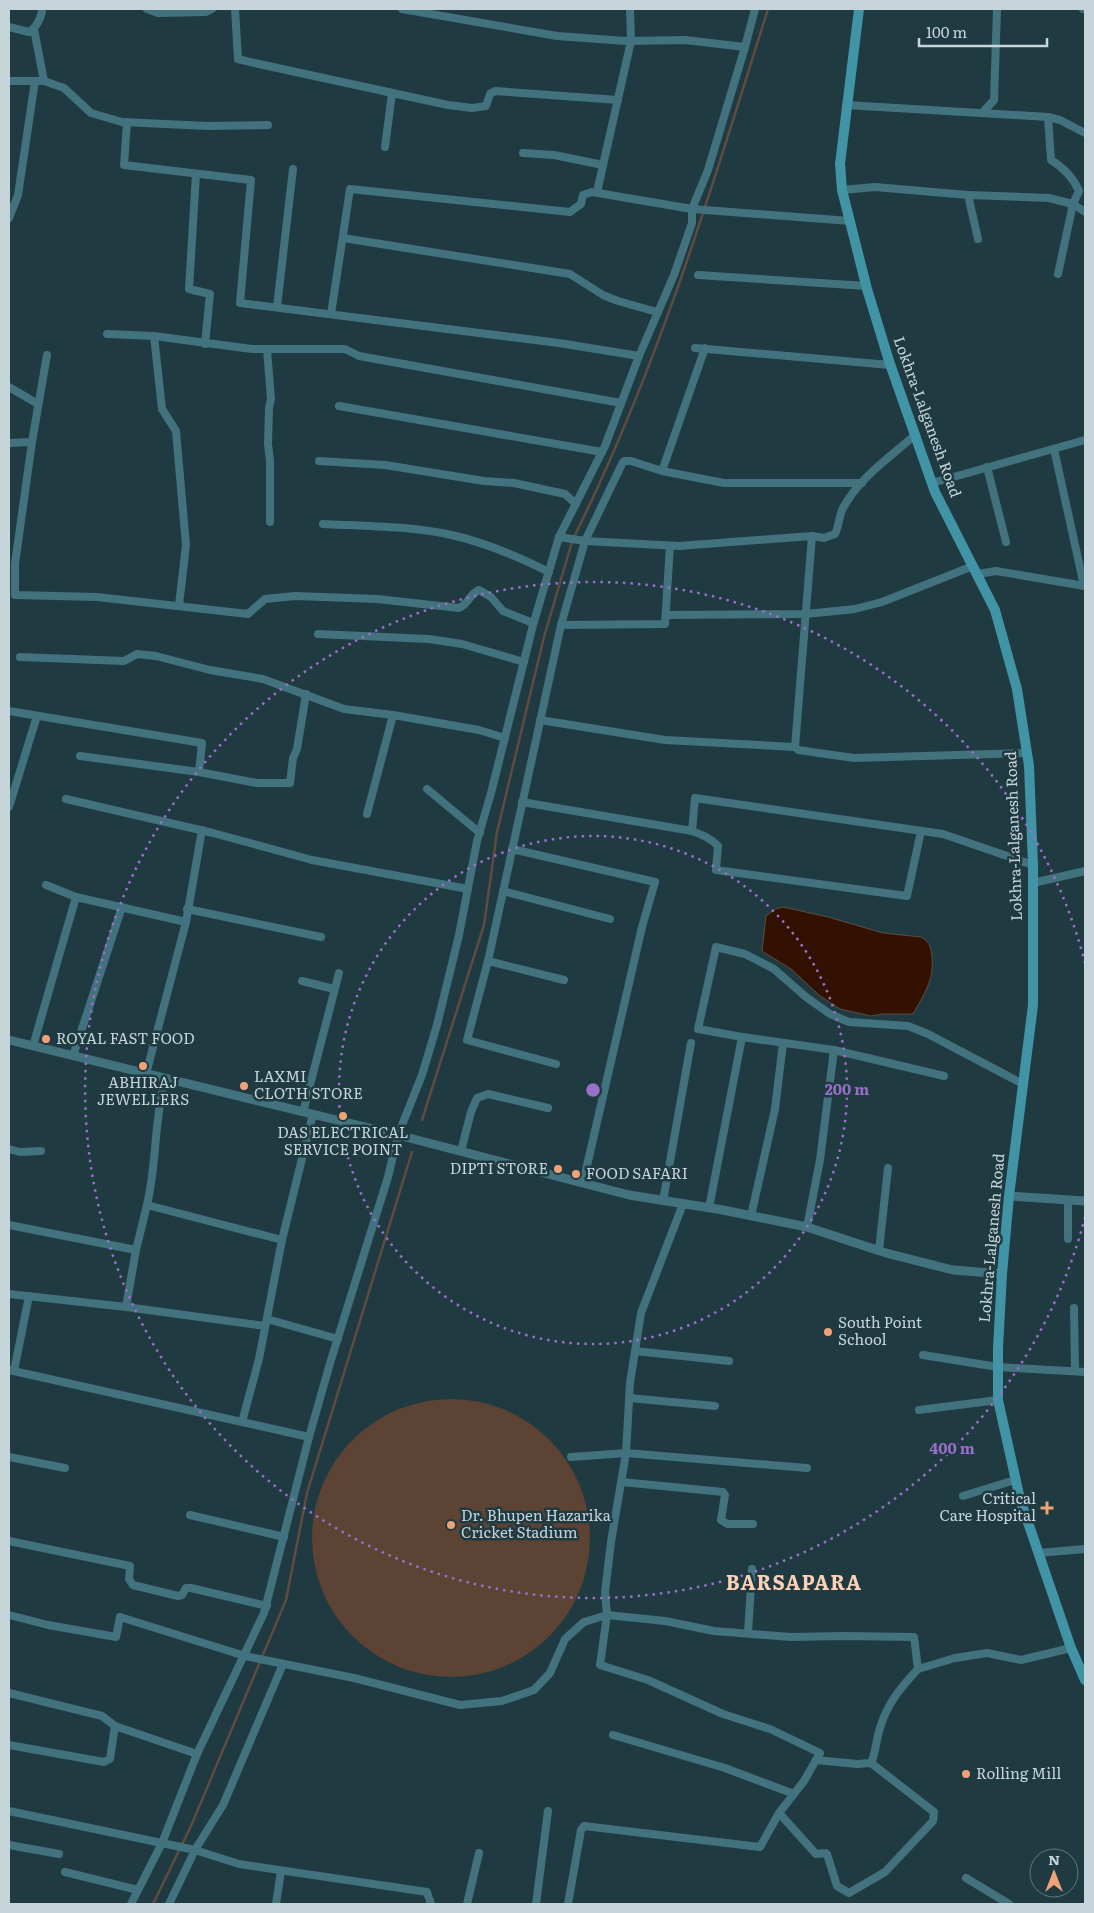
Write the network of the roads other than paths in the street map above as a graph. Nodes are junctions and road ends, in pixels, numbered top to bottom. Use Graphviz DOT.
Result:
graph roads {
  1 [pos="42,9"];
  2 [pos="147,9"];
  3 [pos="212,9"];
  4 [pos="235,9"];
  5 [pos="402,9"];
  6 [pos="630,9"];
  7 [pos="755,9"];
  8 [pos="859,9"];
  9 [pos="997,9"];
  10 [pos="9,27"];
  11 [pos="34,29"];
  12 [pos="631,41"];
  13 [pos="745,47"];
  14 [pos="9,81"];
  15 [pos="35,81"];
  16 [pos="44,81"];
  17 [pos="392,92"];
  18 [pos="618,100"];
  19 [pos="846,105"];
  20 [pos="982,113"];
  21 [pos="1048,117"];
  22 [pos="127,122"];
  23 [pos="268,125"];
  24 [pos="1085,133"];
  25 [pos="385,147"];
  26 [pos="523,153"];
  27 [pos="603,165"];
  28 [pos="293,169"];
  29 [pos="196,174"];
  30 [pos="842,190"];
  31 [pos="597,192"];
  32 [pos="968,195"];
  33 [pos="1073,204"];
  34 [pos="695,209"];
  35 [pos="1085,212"];
  36 [pos="9,218"];
  37 [pos="850,221"];
  38 [pos="343,238"];
  39 [pos="978,239"];
  40 [pos="1058,274"];
  41 [pos="698,275"];
  42 [pos="867,286"];
  43 [pos="277,307"];
  44 [pos="657,312"];
  45 [pos="331,314"];
  46 [pos="107,334"];
  47 [pos="154,336"];
  48 [pos="204,344"];
  49 [pos="695,348"];
  50 [pos="705,348"];
  51 [pos="267,349"];
  52 [pos="47,355"];
  53 [pos="639,356"];
  54 [pos="890,365"];
  55 [pos="9,387"];
  56 [pos="621,403"];
  57 [pos="38,404"];
  58 [pos="339,406"];
  59 [pos="915,435"];
  60 [pos="1085,440"];
  61 [pos="32,442"];
  62 [pos="9,443"];
  63 [pos="1054,449"];
  64 [pos="602,452"];
  65 [pos="319,461"];
  66 [pos="987,467"];
  67 [pos="662,471"];
  68 [pos="862,483"];
  69 [pos="932,483"];
  70 [pos="576,504"];
  71 [pos="270,522"];
  72 [pos="323,524"];
  73 [pos="812,536"];
  74 [pos="563,538"];
  75 [pos="583,541"];
  76 [pos="1006,542"];
  77 [pos="670,546"];
  78 [pos="976,570"];
  79 [pos="549,572"];
  80 [pos="1084,586"];
  81 [pos="179,605"];
  82 [pos="806,614"];
  83 [pos="666,615"];
  84 [pos="533,623"];
  85 [pos="561,625"];
  86 [pos="318,634"];
  87 [pos="20,657"];
  88 [pos="524,662"];
  89 [pos="306,694"];
  90 [pos="9,711"];
  91 [pos="393,715"];
  92 [pos="37,716"];
  93 [pos="540,720"];
  94 [pos="505,738"];
  95 [pos="795,747"];
  96 [pos="1027,754"];
  97 [pos="80,756"];
  98 [pos="199,772"];
  99 [pos="427,789"];
  100 [pos="66,799"];
  101 [pos="522,802"];
  102 [pos="9,807"];
  103 [pos="367,814"];
  104 [pos="202,830"];
  105 [pos="692,831"];
  106 [pos="921,831"];
  107 [pos="480,833"];
  108 [pos="512,849"];
  109 [pos="1033,864"];
  110 [pos="1085,871"];
  111 [pos="1033,883"];
  112 [pos="46,885"];
  113 [pos="468,889"];
  114 [pos="503,891"];
  115 [pos="76,897"];
  116 [pos="122,907"];
  117 [pos="187,909"];
  118 [pos="610,919"];
  119 [pos="186,922"];
  120 [pos="321,936"];
  121 [pos="488,961"];
  122 [pos="338,973"];
  123 [pos="564,980"];
  124 [pos="302,981"];
  125 [pos="334,990"];
  126 [pos="742,1038"];
  127 [pos="9,1040"];
  128 [pos="691,1043"];
  129 [pos="783,1043"];
  130 [pos="34,1046"];
  131 [pos="834,1050"];
  132 [pos="73,1056"];
  133 [pos="556,1064"];
  134 [pos="146,1074"];
  135 [pos="944,1076"];
  136 [pos="164,1079"];
  137 [pos="1024,1084"];
  138 [pos="548,1108"];
  139 [pos="303,1112"];
  140 [pos="313,1114"];
  141 [pos="398,1135"];
  142 [pos="9,1149"];
  143 [pos="41,1151"];
  144 [pos="461,1151"];
  145 [pos="888,1168"];
  146 [pos="583,1183"];
  147 [pos="1009,1196"];
  148 [pos="663,1200"];
  149 [pos="1068,1200"];
  150 [pos="1085,1201"];
  151 [pos="683,1204"];
  152 [pos="147,1205"];
  153 [pos="709,1208"];
  154 [pos="751,1216"];
  155 [pos="9,1225"];
  156 [pos="807,1227"];
  157 [pos="1068,1239"];
  158 [pos="282,1240"];
  159 [pos="136,1250"];
  160 [pos="879,1250"];
  161 [pos="1002,1274"];
  162 [pos="9,1294"];
  163 [pos="29,1296"];
  164 [pos="126,1307"];
  165 [pos="1074,1308"];
  166 [pos="266,1322"];
  167 [pos="338,1339"];
  168 [pos="635,1351"];
  169 [pos="923,1355"];
  170 [pos="729,1361"];
  171 [pos="998,1367"];
  172 [pos="11,1370"];
  173 [pos="1075,1370"];
  174 [pos="1085,1372"];
  175 [pos="630,1398"];
  176 [pos="998,1400"];
  177 [pos="716,1406"];
  178 [pos="919,1410"];
  179 [pos="242,1422"];
  180 [pos="309,1437"];
  181 [pos="626,1454"];
  182 [pos="9,1456"];
  183 [pos="571,1457"];
  184 [pos="65,1468"];
  185 [pos="807,1468"];
  186 [pos="1015,1480"];
  187 [pos="622,1482"];
  188 [pos="963,1496"];
  189 [pos="190,1515"];
  190 [pos="753,1524"];
  191 [pos="284,1537"];
  192 [pos="9,1541"];
  193 [pos="1085,1549"];
  194 [pos="1038,1553"];
  195 [pos="752,1568"];
  196 [pos="267,1606"];
  197 [pos="9,1615"];
  198 [pos="607,1615"];
  199 [pos="748,1634"];
  200 [pos="1071,1648"];
  201 [pos="245,1656"];
  202 [pos="283,1664"];
  203 [pos="918,1668"];
  204 [pos="1085,1680"];
  205 [pos="9,1692"];
  206 [pos="115,1726"];
  207 [pos="613,1735"];
  208 [pos="9,1745"];
  209 [pos="197,1754"];
  210 [pos="816,1760"];
  211 [pos="871,1763"];
  212 [pos="794,1794"];
  213 [pos="9,1811"];
  214 [pos="548,1812"];
  215 [pos="779,1813"];
  216 [pos="162,1843"];
  217 [pos="9,1846"];
  218 [pos="195,1850"];
  219 [pos="479,1853"];
  220 [pos="59,1854"];
  221 [pos="281,1871"];
  222 [pos="65,1872"];
  223 [pos="966,1878"];
  224 [pos="138,1890"];
  225 [pos="131,1904"];
  226 [pos="169,1904"];
  227 [pos="276,1904"];
  228 [pos="431,1904"];
  229 [pos="467,1904"];
  230 [pos="536,1904"];
  231 [pos="568,1904"];
  232 [pos="1009,1904"];
  1 -- 11 [label="street"];
  2 -- 3 [label="street"];
  4 -- 17 [label="street"];
  5 -- 12 [label="street"];
  6 -- 12 [label="street"];
  7 -- 13 [label="street"];
  8 -- 19 [label="main road, Lokhra-Lalganesh Road"];
  9 -- 20 [label="street"];
  10 -- 11 [label="street"];
  11 -- 16 [label="street"];
  12 -- 13 [label="street"];
  12 -- 18 [label="street"];
  13 -- 34 [label="street"];
  14 -- 15 [label="street"];
  15 -- 16 [label="street"];
  15 -- 36 [label="street"];
  16 -- 22 [label="street"];
  17 -- 18 [label="street"];
  17 -- 25 [label="street"];
  18 -- 27 [label="street"];
  19 -- 20 [label="street"];
  19 -- 30 [label="main road, Lokhra-Lalganesh Road"];
  20 -- 21 [label="street"];
  21 -- 24 [label="street"];
  21 -- 33 [label="street"];
  22 -- 23 [label="street"];
  22 -- 29 [label="street"];
  26 -- 27 [label="street"];
  27 -- 31 [label="street"];
  28 -- 43 [label="street"];
  29 -- 43 [label="street"];
  29 -- 48 [label="street"];
  30 -- 32 [label="street"];
  30 -- 37 [label="main road, Lokhra-Lalganesh Road"];
  31 -- 34 [label="street"];
  31 -- 38 [label="street"];
  32 -- 33 [label="street"];
  32 -- 39 [label="street"];
  33 -- 35 [label="street"];
  33 -- 40 [label="street"];
  34 -- 37 [label="street"];
  34 -- 44 [label="street"];
  37 -- 42 [label="main road, Lokhra-Lalganesh Road"];
  38 -- 44 [label="street"];
  38 -- 45 [label="street"];
  41 -- 42 [label="street"];
  42 -- 54 [label="main road, Lokhra-Lalganesh Road"];
  43 -- 45 [label="street"];
  44 -- 53 [label="street"];
  45 -- 53 [label="street"];
  46 -- 47 [label="street"];
  47 -- 48 [label="street"];
  47 -- 81 [label="street"];
  48 -- 51 [label="street"];
  49 -- 50 [label="street"];
  50 -- 54 [label="street"];
  50 -- 67 [label="street"];
  51 -- 56 [label="street"];
  51 -- 71 [label="street"];
  52 -- 57 [label="street"];
  53 -- 56 [label="street"];
  54 -- 59 [label="main road, Lokhra-Lalganesh Road"];
  55 -- 57 [label="street"];
  56 -- 64 [label="street"];
  57 -- 61 [label="street"];
  58 -- 64 [label="street"];
  59 -- 68 [label="street"];
  59 -- 69 [label="main road, Lokhra-Lalganesh Road"];
  60 -- 63 [label="street"];
  61 -- 62 [label="street"];
  61 -- 81 [label="street"];
  63 -- 66 [label="street"];
  63 -- 80 [label="street"];
  64 -- 70 [label="street"];
  65 -- 70 [label="street"];
  66 -- 69 [label="street"];
  66 -- 76 [label="street"];
  67 -- 68 [label="street"];
  67 -- 75 [label="street"];
  68 -- 73 [label="street"];
  69 -- 78 [label="main road, Lokhra-Lalganesh Road"];
  70 -- 74 [label="street"];
  72 -- 79 [label="street"];
  73 -- 77 [label="street"];
  73 -- 82 [label="street"];
  74 -- 75 [label="street"];
  74 -- 79 [label="street"];
  75 -- 77 [label="street"];
  75 -- 85 [label="street"];
  77 -- 83 [label="street"];
  78 -- 80 [label="street"];
  78 -- 82 [label="street"];
  78 -- 96 [label="main road, Lokhra-Lalganesh Road"];
  79 -- 84 [label="street"];
  81 -- 84 [label="street"];
  82 -- 83 [label="street"];
  82 -- 95 [label="street"];
  83 -- 85 [label="street"];
  84 -- 88 [label="street"];
  85 -- 93 [label="street"];
  86 -- 88 [label="street"];
  87 -- 89 [label="street"];
  88 -- 94 [label="street"];
  89 -- 91 [label="street"];
  89 -- 98 [label="street"];
  90 -- 92 [label="street"];
  91 -- 94 [label="street"];
  91 -- 103 [label="street"];
  92 -- 98 [label="street"];
  92 -- 102 [label="street"];
  93 -- 95 [label="street"];
  93 -- 101 [label="street"];
  94 -- 107 [label="street"];
  95 -- 96 [label="street"];
  96 -- 109 [label="main road, Lokhra-Lalganesh Road"];
  97 -- 98 [label="street"];
  99 -- 107 [label="street"];
  100 -- 104 [label="street"];
  101 -- 105 [label="street"];
  101 -- 108 [label="street"];
  104 -- 113 [label="street"];
  104 -- 117 [label="street"];
  105 -- 106 [label="street"];
  105 -- 106 [label="street"];
  106 -- 109 [label="street"];
  107 -- 113 [label="street"];
  108 -- 114 [label="street"];
  108 -- 146 [label="street"];
  109 -- 111 [label="main road, Lokhra-Lalganesh Road"];
  110 -- 111 [label="street"];
  111 -- 137 [label="main road, Lokhra-Lalganesh Road"];
  112 -- 115 [label="street"];
  113 -- 141 [label="street"];
  114 -- 118 [label="street"];
  114 -- 121 [label="street"];
  115 -- 116 [label="street"];
  115 -- 130 [label="street"];
  116 -- 119 [label="street"];
  116 -- 132 [label="street"];
  117 -- 119 [label="street"];
  117 -- 120 [label="street"];
  119 -- 134 [label="street"];
  121 -- 123 [label="street"];
  121 -- 133 [label="street"];
  122 -- 125 [label="street"];
  124 -- 125 [label="street"];
  125 -- 139 [label="street"];
  126 -- 129 [label="street"];
  126 -- 137 [label="street"];
  126 -- 153 [label="street"];
  127 -- 130 [label="street"];
  128 -- 148 [label="street"];
  129 -- 131 [label="street"];
  129 -- 154 [label="street"];
  130 -- 132 [label="street"];
  131 -- 135 [label="street"];
  131 -- 156 [label="street"];
  132 -- 134 [label="street"];
  134 -- 136 [label="street"];
  136 -- 139 [label="street"];
  136 -- 152 [label="street"];
  137 -- 147 [label="main road, Lokhra-Lalganesh Road"];
  138 -- 144 [label="street"];
  139 -- 140 [label="street"];
  140 -- 141 [label="street"];
  140 -- 158 [label="street"];
  141 -- 144 [label="street"];
  141 -- 167 [label="street"];
  142 -- 143 [label="street"];
  144 -- 146 [label="street"];
  145 -- 160 [label="street"];
  146 -- 148 [label="street"];
  147 -- 149 [label="street"];
  147 -- 161 [label="main road, Lokhra-Lalganesh Road"];
  148 -- 151 [label="street"];
  149 -- 150 [label="street"];
  149 -- 157 [label="street"];
  151 -- 153 [label="street"];
  151 -- 168 [label="street"];
  152 -- 158 [label="street"];
  152 -- 159 [label="street"];
  153 -- 154 [label="street"];
  154 -- 156 [label="street"];
  155 -- 159 [label="street"];
  156 -- 160 [label="street"];
  158 -- 166 [label="street"];
  159 -- 164 [label="street"];
  160 -- 161 [label="street"];
  161 -- 171 [label="main road, Lokhra-Lalganesh Road"];
  162 -- 163 [label="street"];
  163 -- 164 [label="street"];
  163 -- 172 [label="street"];
  164 -- 166 [label="street"];
  165 -- 173 [label="street"];
  166 -- 167 [label="street"];
  166 -- 179 [label="street"];
  167 -- 180 [label="street"];
  168 -- 170 [label="street"];
  168 -- 175 [label="street"];
  169 -- 171 [label="street"];
  171 -- 173 [label="street"];
  171 -- 176 [label="main road, Lokhra-Lalganesh Road"];
  172 -- 179 [label="street"];
  173 -- 174 [label="street"];
  175 -- 177 [label="street"];
  175 -- 181 [label="street"];
  176 -- 178 [label="street"];
  176 -- 186 [label="main road, Lokhra-Lalganesh Road"];
  179 -- 180 [label="street"];
  180 -- 191 [label="street"];
  181 -- 183 [label="street"];
  181 -- 185 [label="street"];
  181 -- 187 [label="street"];
  182 -- 184 [label="street"];
  186 -- 188 [label="street"];
  186 -- 194 [label="main road, Lokhra-Lalganesh Road"];
  187 -- 190 [label="street"];
  187 -- 198 [label="street"];
  189 -- 191 [label="street"];
  191 -- 196 [label="street"];
  192 -- 196 [label="street"];
  193 -- 194 [label="street"];
  194 -- 200 [label="main road, Lokhra-Lalganesh Road"];
  195 -- 199 [label="street"];
  196 -- 201 [label="street"];
  197 -- 201 [label="street"];
  198 -- 199 [label="street"];
  198 -- 202 [label="street"];
  198 -- 210 [label="street"];
  199 -- 203 [label="street"];
  200 -- 203 [label="street"];
  200 -- 204 [label="main road, Lokhra-Lalganesh Road"];
  201 -- 202 [label="street"];
  201 -- 209 [label="street"];
  202 -- 218 [label="street"];
  203 -- 211 [label="street"];
  205 -- 206 [label="street"];
  206 -- 208 [label="street"];
  206 -- 209 [label="street"];
  207 -- 212 [label="street"];
  209 -- 216 [label="street"];
  210 -- 211 [label="street"];
  210 -- 212 [label="street"];
  211 -- 215 [label="street"];
  212 -- 215 [label="street"];
  213 -- 216 [label="street"];
  214 -- 230 [label="street"];
  215 -- 231 [label="street"];
  216 -- 218 [label="street"];
  216 -- 224 [label="street"];
  217 -- 220 [label="street"];
  218 -- 221 [label="street"];
  218 -- 226 [label="street"];
  219 -- 229 [label="street"];
  221 -- 227 [label="street"];
  221 -- 228 [label="street"];
  222 -- 224 [label="street"];
  223 -- 232 [label="street"];
  224 -- 225 [label="street"];
}
